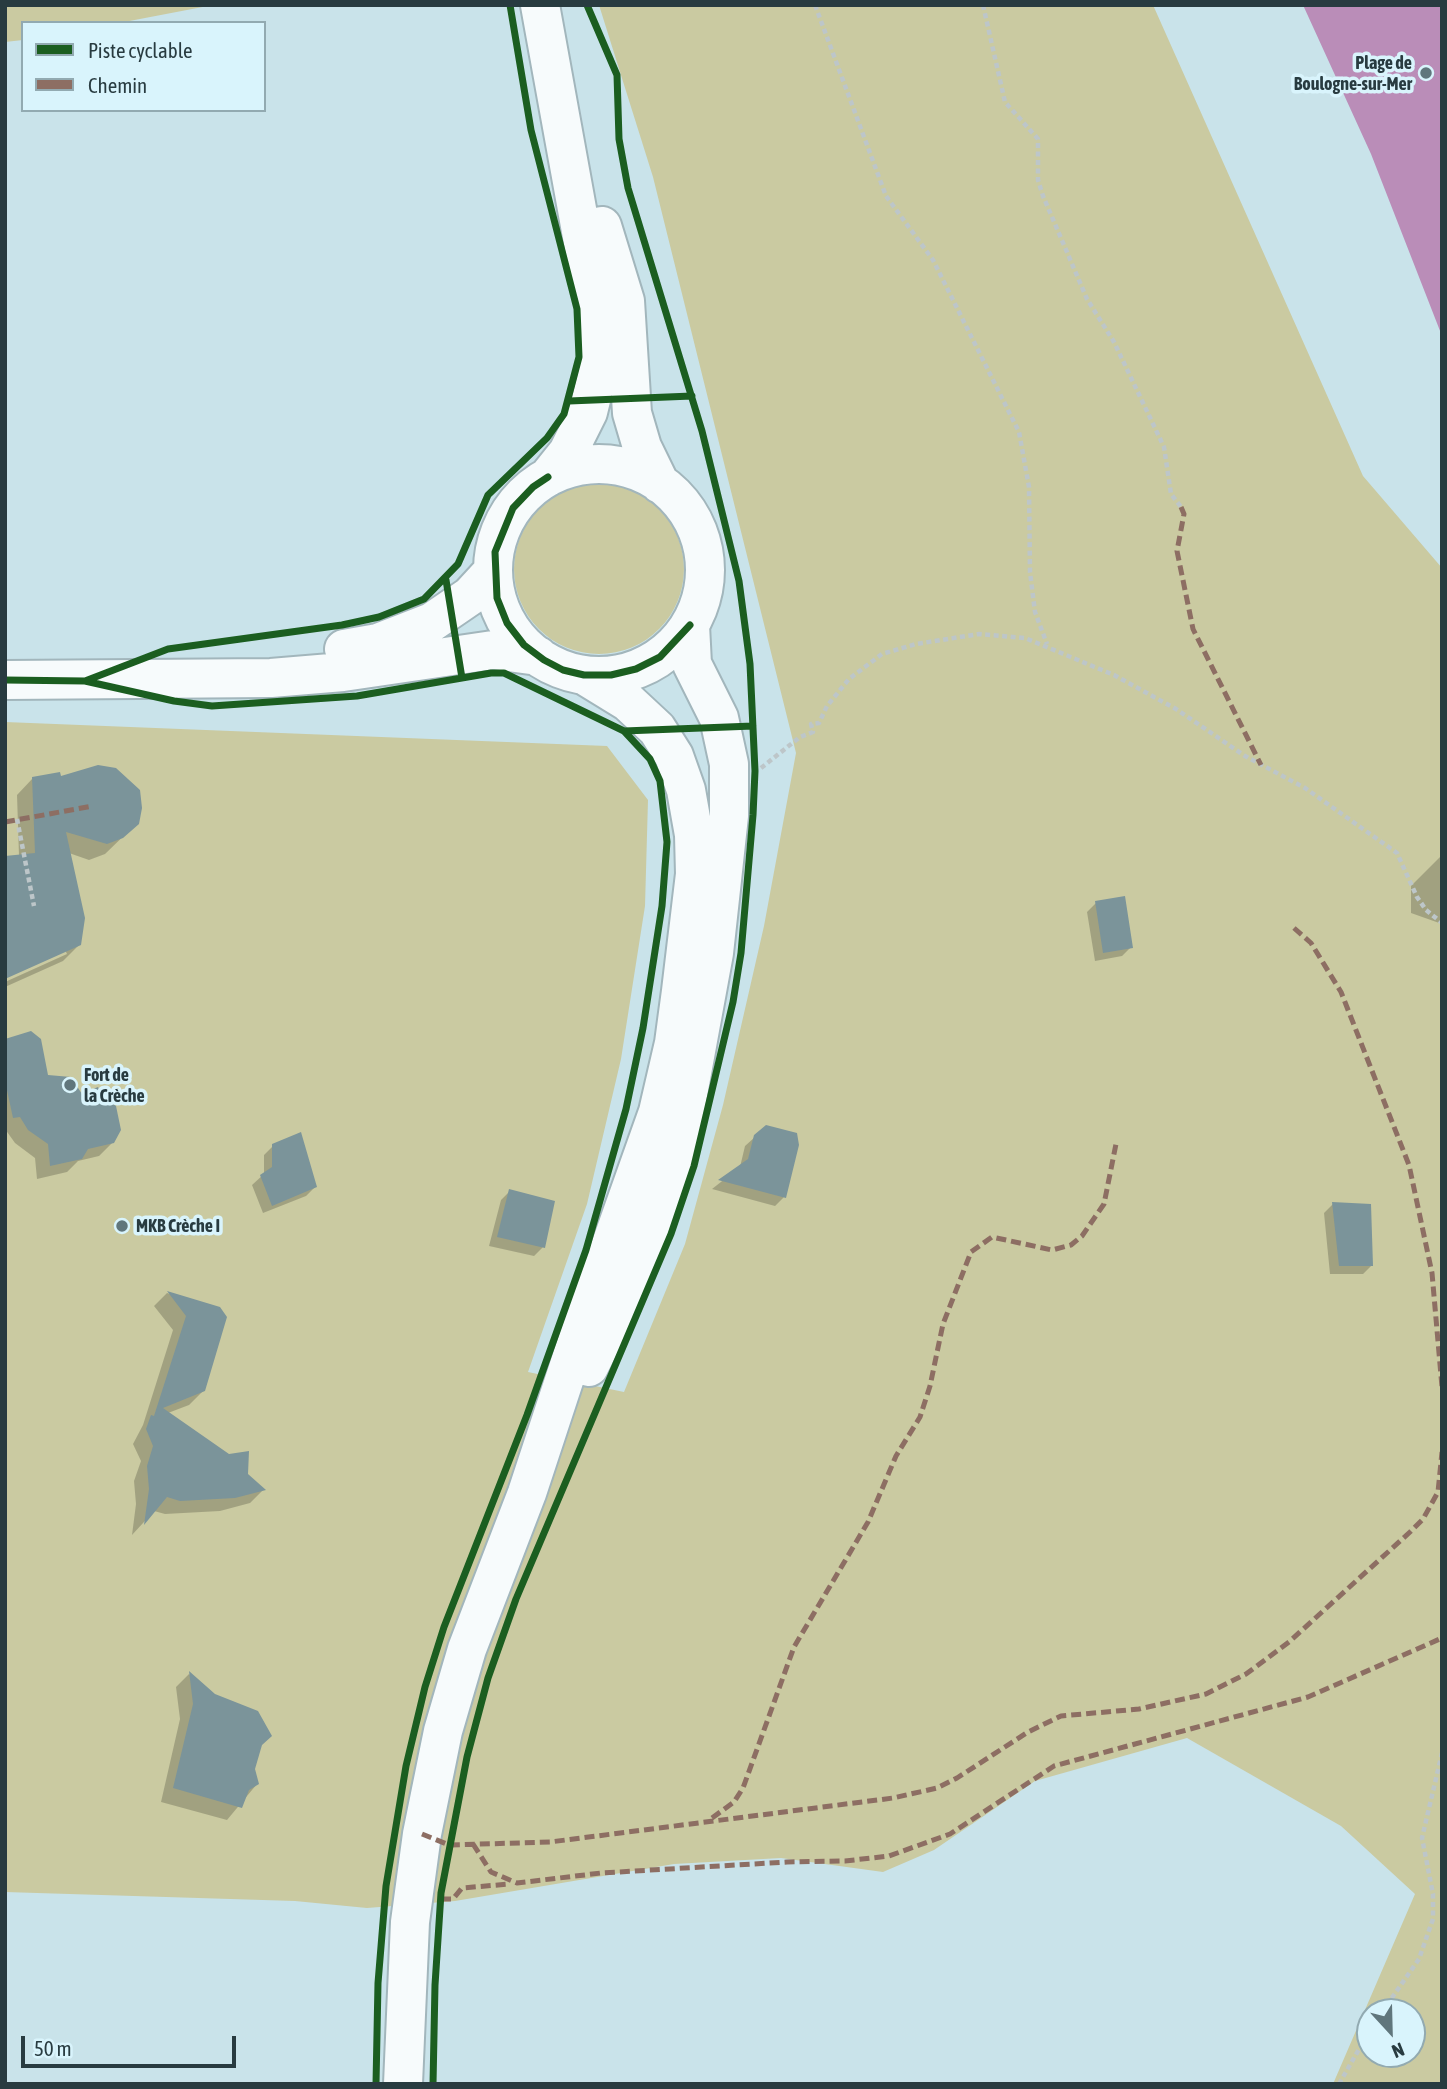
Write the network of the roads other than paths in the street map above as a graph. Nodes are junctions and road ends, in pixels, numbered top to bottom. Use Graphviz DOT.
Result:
graph roads {
  1 [pos="540,5"];
  2 [pos="562,124"];
  3 [pos="548,477"];
  4 [pos="660,484"];
  5 [pos="493,571"];
  6 [pos="690,625"];
  7 [pos="538,656"];
  8 [pos="584,675"];
  9 [pos="5,680"];
  10 [pos="85,681"];
  11 [pos="527,1493"];
  12 [pos="403,2084"];
  1 -- 2 [label="main road"];
  2 -- 3 [label="main road"];
  2 -- 4 [label="main road"];
  3 -- 4 [label="main road"];
  3 -- 5 [label="main road"];
  4 -- 6 [label="main road"];
  5 -- 7 [label="main road"];
  5 -- 10 [label="main road"];
  6 -- 8 [label="main road"];
  6 -- 11 [label="main road"];
  7 -- 8 [label="main road"];
  7 -- 10 [label="main road"];
  8 -- 11 [label="main road"];
  9 -- 10 [label="main road"];
  11 -- 12 [label="main road"];
}
